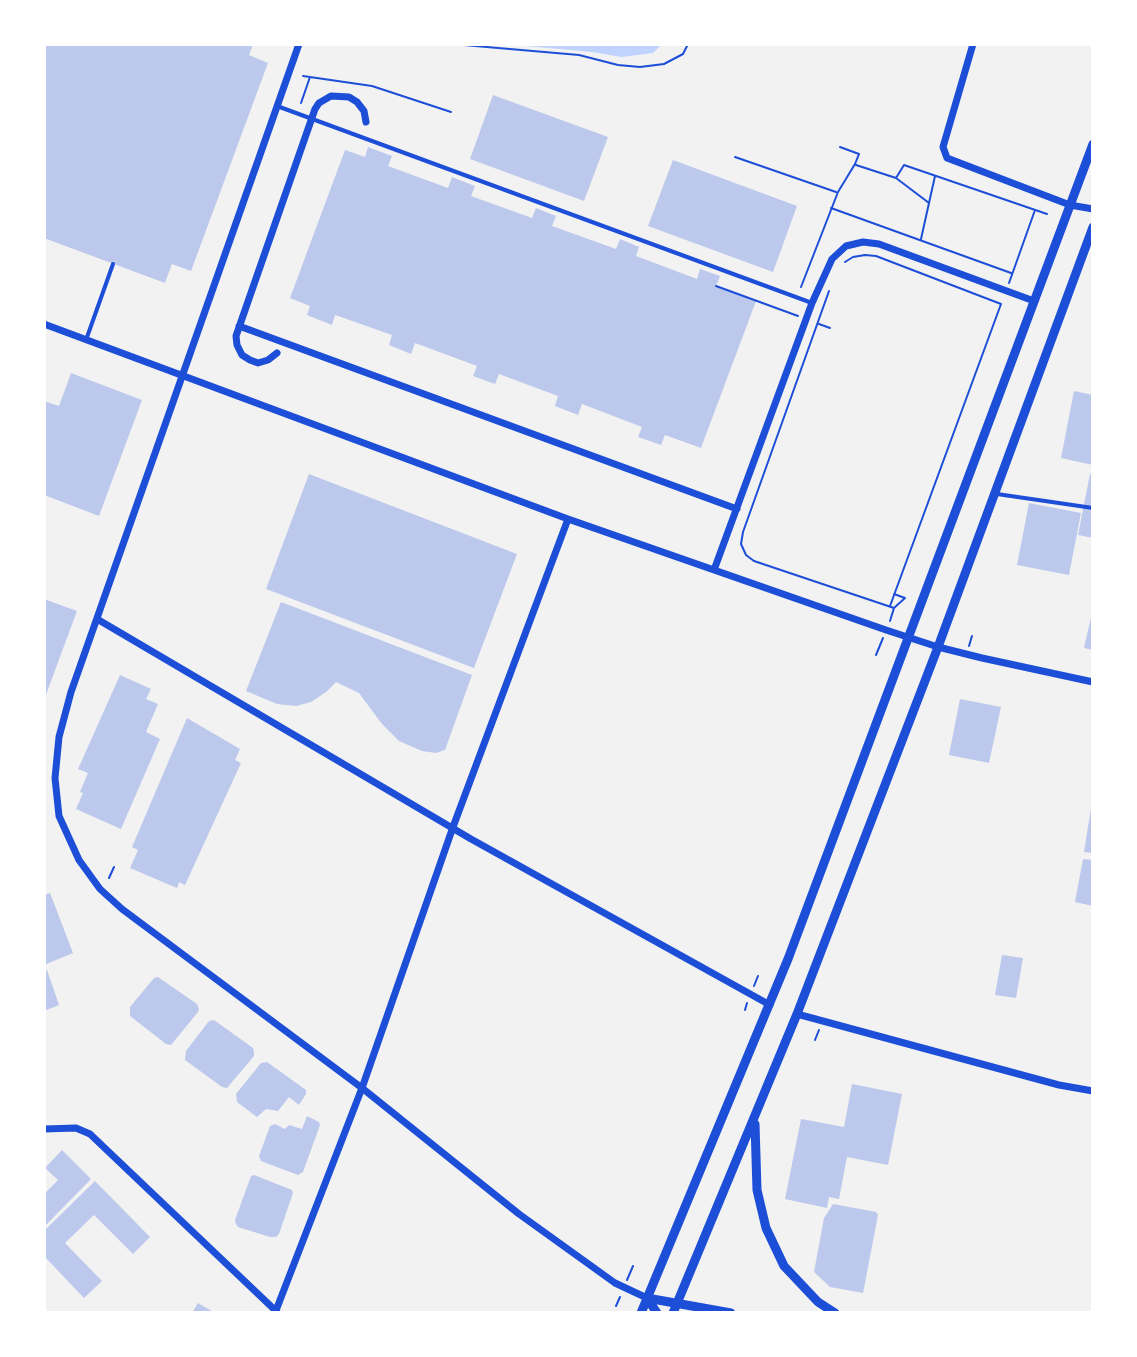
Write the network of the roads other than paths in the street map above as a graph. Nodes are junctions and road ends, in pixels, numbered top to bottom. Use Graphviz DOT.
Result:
graph roads {
  1 [pos="299,44"];
  2 [pos="973,44"];
  3 [pos="277,106"];
  4 [pos="312,119"];
  5 [pos="366,122"];
  6 [pos="1093,144"];
  7 [pos="1070,205"];
  8 [pos="1093,209"];
  9 [pos="1093,227"];
  10 [pos="113,264"];
  11 [pos="1034,301"];
  12 [pos="812,303"];
  13 [pos="44,324"];
  14 [pos="239,326"];
  15 [pos="86,340"];
  16 [pos="277,353"];
  17 [pos="183,376"];
  18 [pos="995,494"];
  19 [pos="1093,508"];
  20 [pos="737,509"];
  21 [pos="568,519"];
  22 [pos="714,570"];
  23 [pos="97,619"];
  24 [pos="909,637"];
  25 [pos="938,647"];
  26 [pos="1093,682"];
  27 [pos="453,827"];
  28 [pos="770,1005"];
  29 [pos="797,1014"];
  30 [pos="362,1088"];
  31 [pos="1093,1091"];
  32 [pos="754,1118"];
  33 [pos="44,1129"];
  34 [pos="647,1298"];
  35 [pos="675,1308"];
  36 [pos="276,1312"];
  37 [pos="641,1313"];
  38 [pos="657,1313"];
  39 [pos="731,1313"];
  40 [pos="835,1313"];
  1 -- 3 [label="street"];
  2 -- 7 [label="street"];
  3 -- 4 [label="lane"];
  3 -- 17 [label="street"];
  4 -- 5 [label="street"];
  4 -- 12 [label="lane"];
  4 -- 14 [label="street"];
  6 -- 7 [label="street"];
  7 -- 8 [label="street"];
  7 -- 11 [label="street"];
  9 -- 18 [label="street"];
  10 -- 15 [label="lane"];
  11 -- 12 [label="street"];
  11 -- 24 [label="street"];
  12 -- 20 [label="street"];
  13 -- 15 [label="street"];
  14 -- 16 [label="street"];
  14 -- 20 [label="street"];
  15 -- 17 [label="street"];
  17 -- 21 [label="street"];
  17 -- 23 [label="street"];
  18 -- 19 [label="lane"];
  18 -- 25 [label="street"];
  20 -- 22 [label="street"];
  21 -- 22 [label="street"];
  21 -- 27 [label="street"];
  22 -- 24 [label="street"];
  23 -- 27 [label="street"];
  23 -- 30 [label="street"];
  24 -- 25 [label="street"];
  24 -- 28 [label="street"];
  25 -- 26 [label="street"];
  25 -- 29 [label="street"];
  27 -- 28 [label="street"];
  27 -- 30 [label="street"];
  28 -- 34 [label="street"];
  29 -- 31 [label="street"];
  29 -- 32 [label="street"];
  30 -- 34 [label="street"];
  30 -- 36 [label="street"];
  32 -- 35 [label="street"];
  32 -- 40 [label="street"];
  33 -- 36 [label="street"];
  34 -- 35 [label="street"];
  34 -- 37 [label="street"];
  34 -- 38 [label="street"];
  35 -- 39 [label="street"];
}
